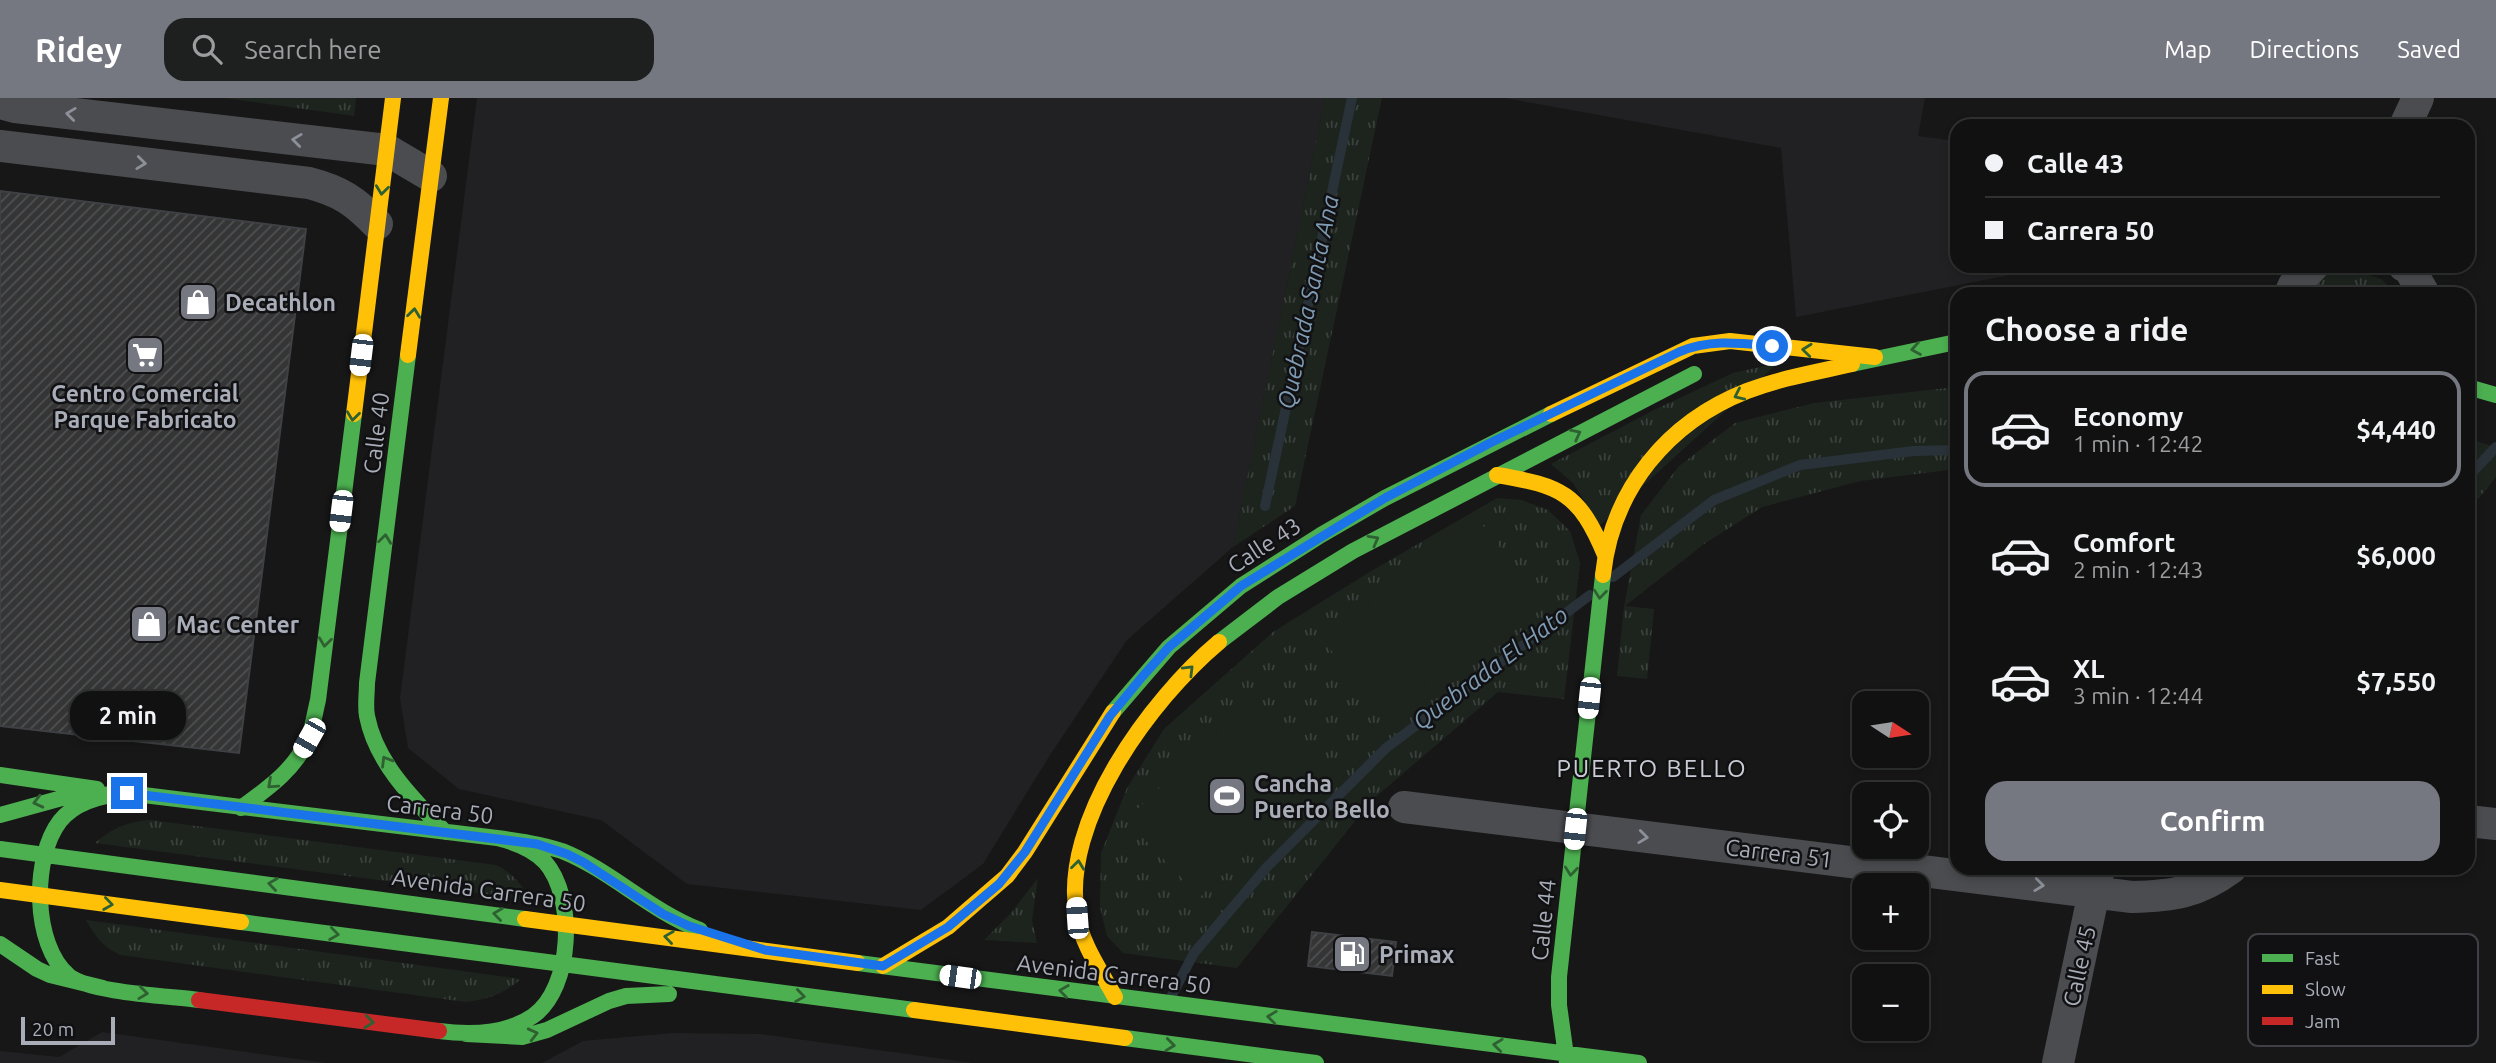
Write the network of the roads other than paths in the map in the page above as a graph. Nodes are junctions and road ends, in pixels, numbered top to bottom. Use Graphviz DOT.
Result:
graph roads {
  1 [pos="393,98"];
  2 [pos="441,98"];
  3 [pos="2418,98"];
  4 [pos="0,103"];
  5 [pos="2408,119"];
  6 [pos="0,146"];
  7 [pos="387,150"];
  8 [pos="431,176"];
  9 [pos="377,224"];
  10 [pos="2306,273"];
  11 [pos="2293,287"];
  12 [pos="1950,343"];
  13 [pos="1752,344"];
  14 [pos="1728,356"];
  15 [pos="1875,357"];
  16 [pos="1704,369"];
  17 [pos="1497,475"];
  18 [pos="1605,555"];
  19 [pos="0,775"];
  20 [pos="127,793"];
  21 [pos="1404,807"];
  22 [pos="241,808"];
  23 [pos="0,815"];
  24 [pos="2475,822"];
  25 [pos="2496,824"];
  26 [pos="1575,829"];
  27 [pos="445,832"];
  28 [pos="496,838"];
  29 [pos="0,849"];
  30 [pos="45,853"];
  31 [pos="1950,866"];
  32 [pos="2045,875"];
  33 [pos="2221,875"];
  34 [pos="2096,880"];
  35 [pos="0,890"];
  36 [pos="40,895"];
  37 [pos="566,923"];
  38 [pos="0,944"];
  39 [pos="765,950"];
  40 [pos="562,964"];
  41 [pos="883,966"];
  42 [pos="103,988"];
  43 [pos="761,991"];
  44 [pos="1124,998"];
  45 [pos="466,1034"];
  46 [pos="1567,1058"];
  47 [pos="1316,1063"];
  48 [pos="1639,1063"];
  49 [pos="2058,1063"];
  1 -- 7 [label="main road, Calle 40"];
  2 -- 8 [label="main road, Calle 40"];
  3 -- 5 [label="street"];
  7 -- 4 [label="street, one-way"];
  6 -- 9 [label="street, one-way"];
  7 -- 8 [label="street"];
  7 -- 9 [label="main road, Calle 40, one-way"];
  27 -- 8 [label="main road, Calle 40, one-way"];
  9 -- 22 [label="main road, Calle 40, one-way"];
  10 -- 11 [label="street"];
  12 -- 15 [label="main road, one-way"];
  13 -- 14 [label="main road"];
  15 -- 13 [label="main road, Calle 43, one-way"];
  13 -- 41 [label="main road, Calle 43"];
  15 -- 18 [label="main road, Calle 44, one-way"];
  17 -- 16 [label="main road, one-way"];
  17 -- 18 [label="main road"];
  44 -- 17 [label="main road, one-way"];
  18 -- 26 [label="main road, Calle 44, one-way"];
  19 -- 20 [label="main road"];
  20 -- 22 [label="main road, Carrera 50"];
  20 -- 23 [label="main road, one-way"];
  20 -- 30 [label="main road, Carrera 50"];
  21 -- 26 [label="street, Carrera 51"];
  22 -- 27 [label="main road, Carrera 50"];
  24 -- 25 [label="street"];
  26 -- 31 [label="street, Carrera 51, one-way"];
  26 -- 46 [label="main road, Calle 44, one-way"];
  27 -- 28 [label="main road, Carrera 50"];
  28 -- 37 [label="main road, Carrera 50"];
  28 -- 39 [label="main road"];
  29 -- 30 [label="main road, Avenida Carrera 50"];
  30 -- 36 [label="main road, Carrera 50"];
  37 -- 30 [label="main road, Avenida Carrera 50, one-way"];
  32 -- 34 [label="street, Carrera 51, one-way"];
  33 -- 34 [label="street, Carrera 51"];
  34 -- 49 [label="street, Calle 45"];
  35 -- 36 [label="main road"];
  36 -- 40 [label="main road, one-way"];
  36 -- 42 [label="main road, Carrera 50"];
  39 -- 37 [label="main road, Avenida Carrera 50, one-way"];
  37 -- 40 [label="main road, Carrera 50"];
  38 -- 42 [label="main road"];
  39 -- 41 [label="main road, Avenida Carrera 50"];
  40 -- 43 [label="main road"];
  40 -- 45 [label="main road, Carrera 50"];
  44 -- 41 [label="main road, Avenida Carrera 50, one-way"];
  42 -- 45 [label="main road, Carrera 50, one-way"];
  45 -- 43 [label="main road, one-way"];
  43 -- 47 [label="main road, one-way"];
  46 -- 44 [label="main road, Avenida Carrera 50, one-way"];
  46 -- 48 [label="main road, Avenida Carrera 50"];
}
